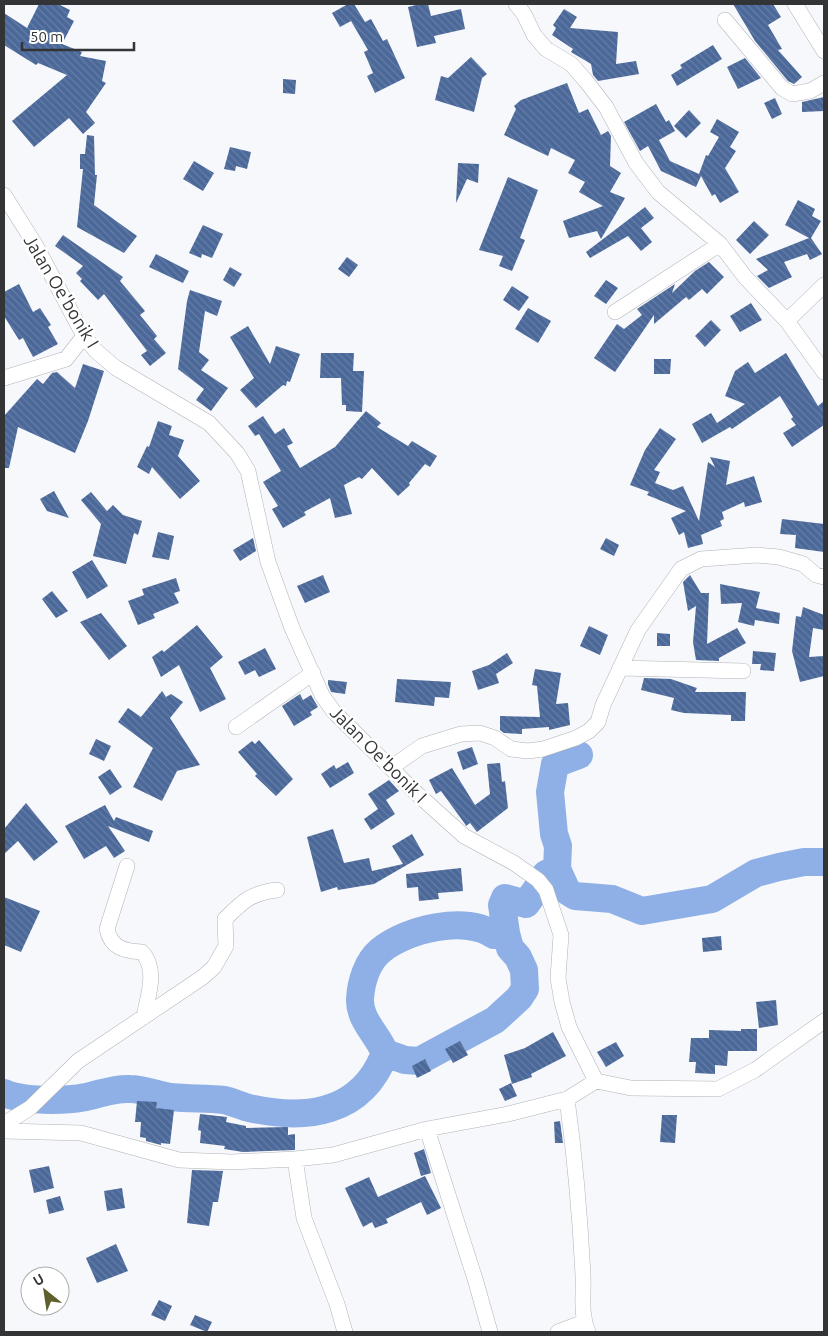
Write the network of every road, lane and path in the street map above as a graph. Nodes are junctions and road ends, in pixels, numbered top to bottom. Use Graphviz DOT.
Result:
graph roads {
  1 [pos="516,4"];
  2 [pos="795,4"];
  3 [pos="725,20"];
  4 [pos="824,51"];
  5 [pos="824,83"];
  6 [pos="4,195"];
  7 [pos="720,244"];
  8 [pos="824,285"];
  9 [pos="615,312"];
  10 [pos="787,321"];
  11 [pos="84,336"];
  12 [pos="824,372"];
  13 [pos="4,378"];
  14 [pos="824,577"];
  15 [pos="620,668"];
  16 [pos="743,671"];
  17 [pos="313,673"];
  18 [pos="236,726"];
  19 [pos="392,767"];
  20 [pos="127,866"];
  21 [pos="277,890"];
  22 [pos="144,1017"];
  23 [pos="824,1021"];
  24 [pos="596,1081"];
  25 [pos="567,1099"];
  26 [pos="4,1124"];
  27 [pos="427,1129"];
  28 [pos="4,1131"];
  29 [pos="295,1159"];
  30 [pos="586,1327"];
  31 [pos="345,1332"];
  32 [pos="490,1332"];
  33 [pos="558,1332"];
  1 -- 7 [label="street"];
  2 -- 4 [label="street"];
  3 -- 5 [label="street"];
  6 -- 11 [label="street, Jalan Oe'bonik I"];
  7 -- 9 [label="street"];
  7 -- 10 [label="street"];
  8 -- 10 [label="street"];
  10 -- 12 [label="street"];
  11 -- 13 [label="street"];
  11 -- 17 [label="street, Jalan Oe'bonik I"];
  14 -- 15 [label="street"];
  15 -- 16 [label="street"];
  15 -- 19 [label="street"];
  17 -- 18 [label="street"];
  17 -- 19 [label="street, Jalan Oe'bonik I"];
  19 -- 24 [label="street, Jalan Oe'bonik I"];
  20 -- 22 [label="street"];
  21 -- 22 [label="street"];
  22 -- 26 [label="street"];
  23 -- 24 [label="street"];
  24 -- 25 [label="street"];
  25 -- 27 [label="street"];
  25 -- 30 [label="street"];
  27 -- 29 [label="street"];
  27 -- 32 [label="street"];
  28 -- 29 [label="street"];
  29 -- 31 [label="street"];
  30 -- 33 [label="street"];
}
